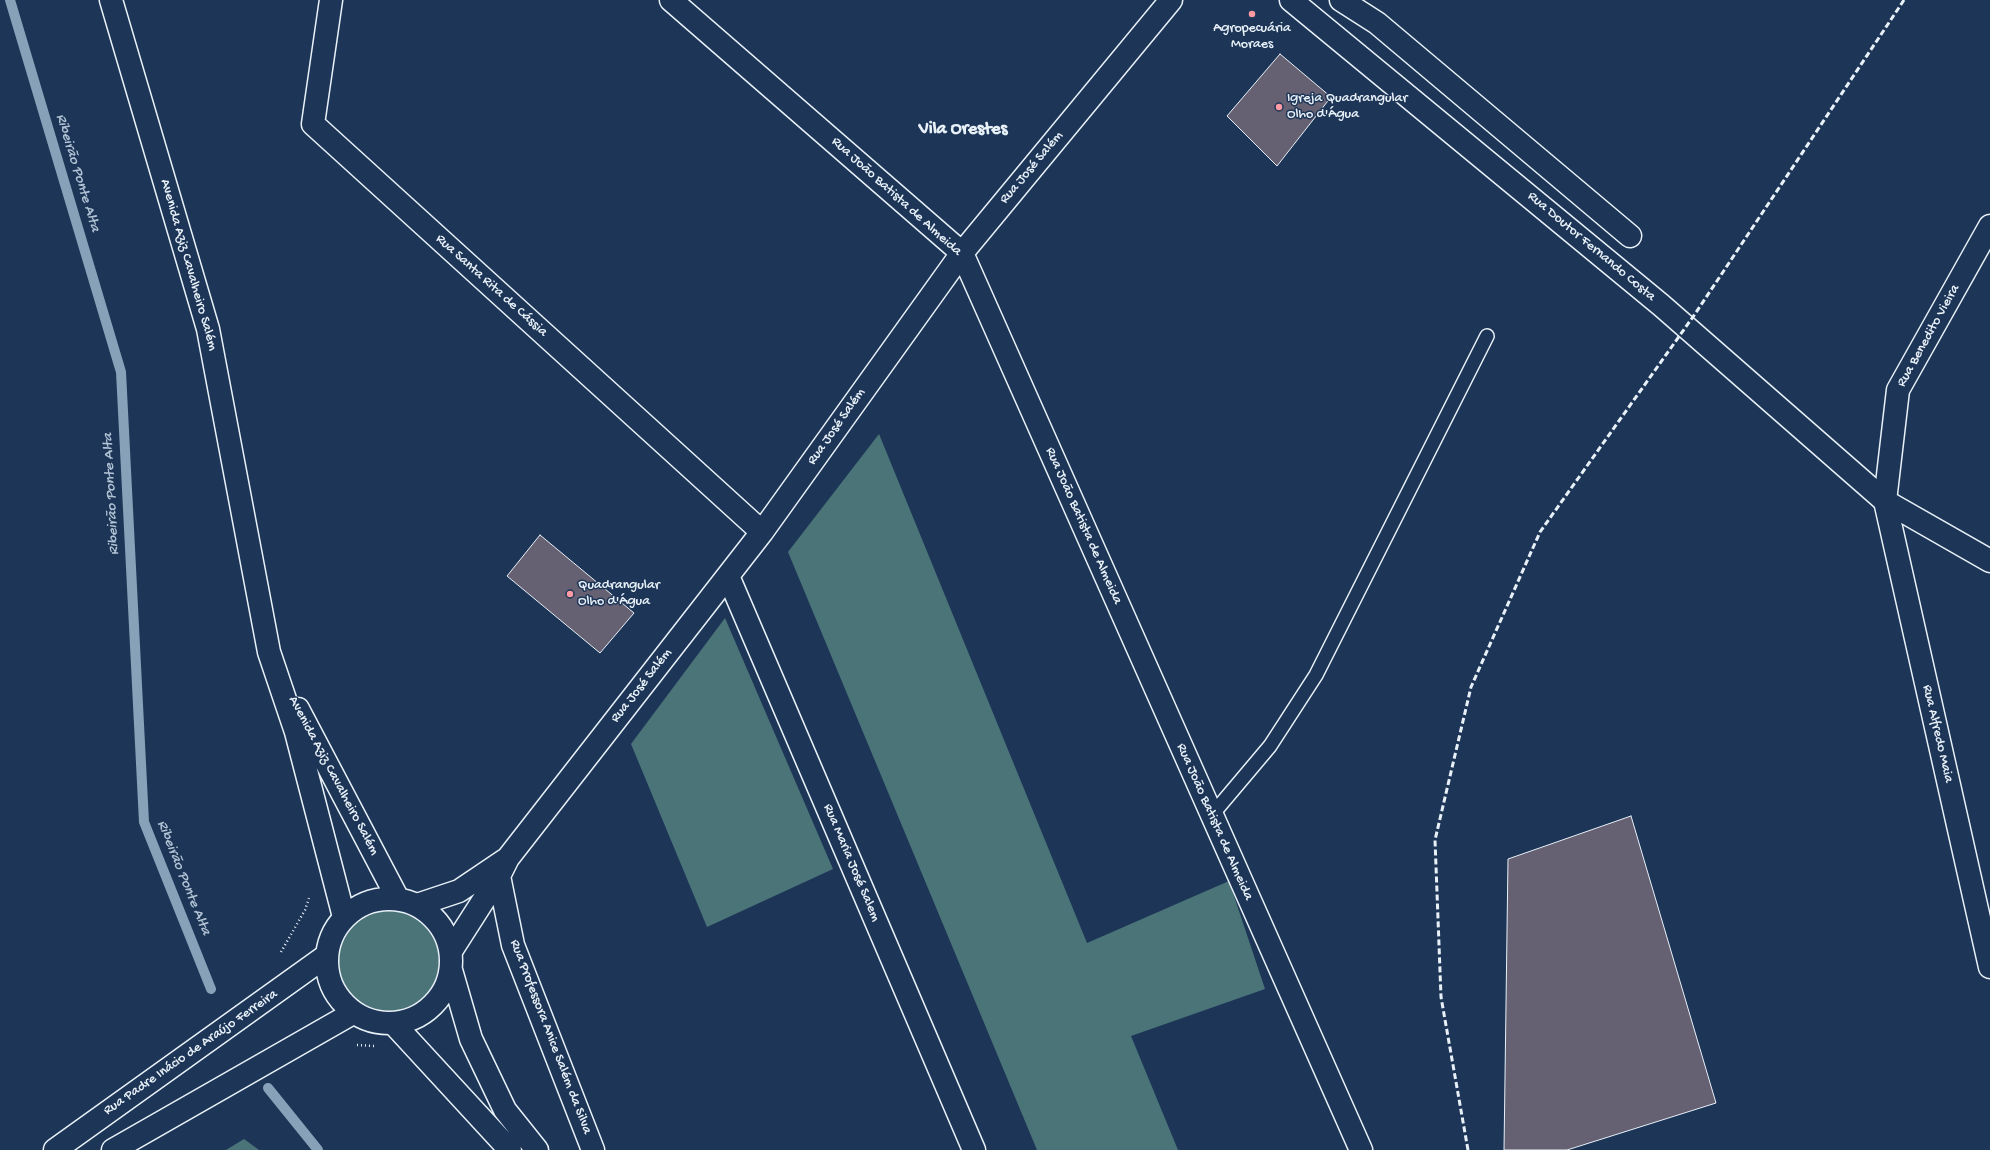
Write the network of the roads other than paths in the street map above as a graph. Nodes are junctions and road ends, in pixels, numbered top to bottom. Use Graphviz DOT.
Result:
graph roads {
  1 [pos="111,0"];
  2 [pos="331,0"];
  3 [pos="671,0"];
  4 [pos="1171,0"];
  5 [pos="1291,0"];
  6 [pos="1341,0"];
  7 [pos="1990,226"];
  8 [pos="1630,236"];
  9 [pos="962,253"];
  10 [pos="1488,336"];
  11 [pos="1885,501"];
  12 [pos="762,532"];
  13 [pos="1990,561"];
  14 [pos="728,576"];
  15 [pos="269,652"];
  16 [pos="1211,816"];
  17 [pos="503,867"];
  18 [pos="408,902"];
  19 [pos="344,917"];
  20 [pos="326,956"];
  21 [pos="451,961"];
  22 [pos="1990,967"];
  23 [pos="353,1013"];
  24 [pos="393,1023"];
  25 [pos="55,1150"];
  26 [pos="113,1150"];
  27 [pos="510,1150"];
  28 [pos="537,1150"];
  29 [pos="594,1150"];
  30 [pos="974,1150"];
  31 [pos="1361,1150"];
  1 -- 15 [label="street, Avenida Aziz Cavalheiro Salém"];
  2 -- 12 [label="street, Rua Santa Rita de Cássia"];
  3 -- 9 [label="street, Rua João Batista de Almeida"];
  4 -- 9 [label="street, Rua José Salém"];
  5 -- 11 [label="street, Rua Doutor Fernando Costa"];
  6 -- 8 [label="street"];
  7 -- 11 [label="street, Rua Benedito Vieira"];
  9 -- 12 [label="street, Rua José Salém"];
  9 -- 16 [label="street, Rua João Batista de Almeida"];
  10 -- 16 [label="lane"];
  11 -- 13 [label="street, Rua Doutor Fernando Costa"];
  11 -- 22 [label="street, Rua Alfredo Maia"];
  12 -- 14 [label="street, Rua José Salém"];
  14 -- 17 [label="street, Rua José Salém"];
  14 -- 30 [label="street, Rua Maria José Salem"];
  15 -- 18 [label="street, Avenida Aziz Cavalheiro Salém"];
  15 -- 19 [label="street, Avenida Aziz Cavalheiro Salém"];
  16 -- 31 [label="street, Rua João Batista de Almeida"];
  17 -- 18 [label="street"];
  17 -- 21 [label="street"];
  17 -- 29 [label="street, Rua Professora Anice Salém da Silva"];
  18 -- 19 [label="street"];
  18 -- 21 [label="street"];
  19 -- 20 [label="street"];
  20 -- 23 [label="street"];
  20 -- 25 [label="street, Rua Padre Inácio de Araújo Ferreira"];
  21 -- 24 [label="street"];
  21 -- 28 [label="street"];
  23 -- 24 [label="street"];
  23 -- 26 [label="street"];
  24 -- 27 [label="street"];
}
